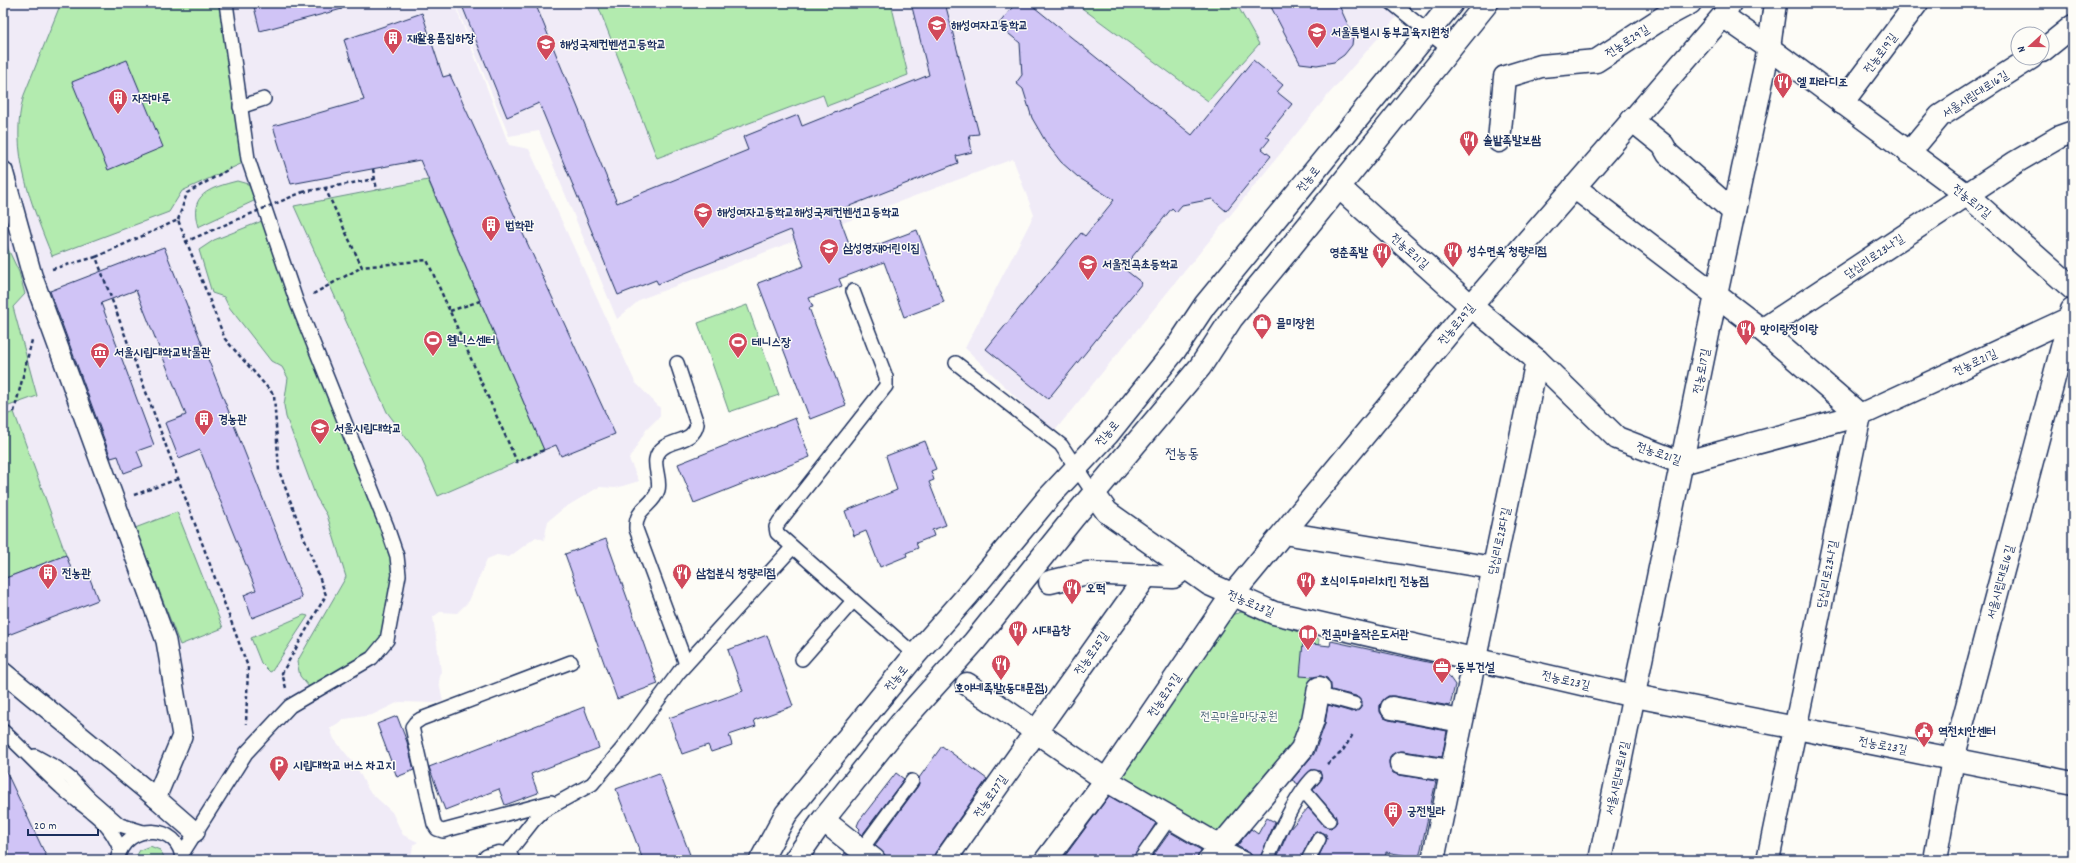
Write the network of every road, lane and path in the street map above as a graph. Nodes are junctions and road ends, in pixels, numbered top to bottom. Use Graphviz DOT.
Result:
graph roads {
  1 [pos="226,3"];
  2 [pos="1392,3"];
  3 [pos="1452,3"];
  4 [pos="1487,3"];
  5 [pos="1690,3"];
  6 [pos="1775,3"];
  7 [pos="1917,3"];
  8 [pos="1727,9"];
  9 [pos="2073,26"];
  10 [pos="1428,32"];
  11 [pos="2050,45"];
  12 [pos="1769,48"];
  13 [pos="1449,49"];
  14 [pos="2018,66"];
  15 [pos="264,99"];
  16 [pos="1842,103"];
  17 [pos="240,107"];
  18 [pos="1632,120"];
  19 [pos="2073,132"];
  20 [pos="1499,141"];
  21 [pos="1909,153"];
  22 [pos="248,159"];
  23 [pos="373,169"];
  24 [pos="3,171"];
  25 [pos="374,179"];
  26 [pos="1339,187"];
  27 [pos="1574,187"];
  28 [pos="325,188"];
  29 [pos="377,190"];
  30 [pos="1967,195"];
  31 [pos="1734,212"];
  32 [pos="178,220"];
  33 [pos="185,242"];
  34 [pos="96,257"];
  35 [pos="362,267"];
  36 [pos="32,275"];
  37 [pos="2073,289"];
  38 [pos="853,291"];
  39 [pos="1716,294"];
  40 [pos="480,301"];
  41 [pos="297,303"];
  42 [pos="1471,306"];
  43 [pos="450,311"];
  44 [pos="2071,315"];
  45 [pos="1762,330"];
  46 [pos="32,338"];
  47 [pos="1537,360"];
  48 [pos="677,363"];
  49 [pos="956,363"];
  50 [pos="14,412"];
  51 [pos="1860,415"];
  52 [pos="544,450"];
  53 [pos="1682,463"];
  54 [pos="1076,467"];
  55 [pos="178,479"];
  56 [pos="1094,494"];
  57 [pos="115,502"];
  58 [pos="1284,533"];
  59 [pos="792,548"];
  60 [pos="1186,567"];
  61 [pos="1493,568"];
  62 [pos="1147,575"];
  63 [pos="1050,582"];
  64 [pos="1232,595"];
  65 [pos="853,601"];
  66 [pos="915,655"];
  67 [pos="1474,658"];
  68 [pos="802,659"];
  69 [pos="571,662"];
  70 [pos="686,664"];
  71 [pos="3,672"];
  72 [pos="942,677"];
  73 [pos="967,684"];
  74 [pos="1318,691"];
  75 [pos="1635,696"];
  76 [pos="1354,704"];
  77 [pos="290,706"];
  78 [pos="1392,708"];
  79 [pos="1461,722"];
  80 [pos="1796,728"];
  81 [pos="3,732"];
  82 [pos="1035,732"];
  83 [pos="1353,734"];
  84 [pos="23,749"];
  85 [pos="246,753"];
  86 [pos="1953,759"];
  87 [pos="1401,763"];
  88 [pos="1451,771"];
  89 [pos="1314,778"];
  90 [pos="1106,780"];
  91 [pos="912,781"];
  92 [pos="2073,783"];
  93 [pos="1304,791"];
  94 [pos="156,798"];
  95 [pos="566,798"];
  96 [pos="1170,817"];
  97 [pos="823,820"];
  98 [pos="1329,820"];
  99 [pos="142,832"];
  100 [pos="195,832"];
  101 [pos="168,837"];
  102 [pos="1319,839"];
  103 [pos="118,854"];
  104 [pos="1215,854"];
  105 [pos="867,855"];
  106 [pos="182,857"];
  107 [pos="500,859"];
  108 [pos="761,860"];
  109 [pos="795,860"];
  110 [pos="945,860"];
  111 [pos="1046,860"];
  112 [pos="1140,860"];
  113 [pos="1246,860"];
  114 [pos="1267,860"];
  115 [pos="1308,860"];
  116 [pos="1433,860"];
  117 [pos="1600,860"];
  118 [pos="1768,860"];
  119 [pos="1935,860"];
  1 -- 17 [label="lane"];
  2 -- 10 [label="lane"];
  3 -- 10 [label="street, 전농로"];
  4 -- 13 [label="street"];
  5 -- 20 [label="street, 전농로29길"];
  6 -- 12 [label="street, 전농로17길"];
  7 -- 16 [label="street, 전농로19길"];
  8 -- 12 [label="street"];
  8 -- 18 [label="street, 전농로29길"];
  9 -- 11 [label="street"];
  10 -- 13 [label="lane"];
  10 -- 54 [label="street, 전농로"];
  12 -- 16 [label="street, 전농로17길"];
  12 -- 31 [label="street, 전농로17길"];
  13 -- 26 [label="street"];
  14 -- 21 [label="street, 서울시립대로16길"];
  15 -- 17 [label="lane"];
  16 -- 21 [label="street, 전농로17길"];
  17 -- 22 [label="lane"];
  18 -- 27 [label="street, 전농로29길"];
  18 -- 31 [label="street"];
  19 -- 30 [label="street"];
  21 -- 30 [label="street, 전농로17길"];
  22 -- 32 [label="path"];
  22 -- 41 [label="lane"];
  23 -- 25 [label="path"];
  24 -- 36 [label="street"];
  25 -- 28 [label="path"];
  25 -- 29 [label="path"];
  26 -- 42 [label="street, 전농로21길"];
  26 -- 56 [label="street"];
  27 -- 39 [label="street"];
  27 -- 42 [label="street, 전농로29길"];
  28 -- 33 [label="path, bridge"];
  28 -- 35 [label="path"];
  30 -- 37 [label="street, 전농로17길"];
  30 -- 45 [label="street, 답십리로23나길"];
  31 -- 39 [label="street, 전농로17길"];
  32 -- 33 [label="path"];
  32 -- 34 [label="path"];
  33 -- 77 [label="path"];
  34 -- 36 [label="path"];
  34 -- 55 [label="path"];
  35 -- 41 [label="path"];
  35 -- 43 [label="path"];
  36 -- 57 [label="street"];
  38 -- 59 [label="lane"];
  39 -- 45 [label="street"];
  39 -- 53 [label="street, 전농로17길"];
  40 -- 43 [label="path"];
  41 -- 77 [label="lane"];
  42 -- 47 [label="street, 전농로21길"];
  42 -- 58 [label="street, 전농로29길"];
  43 -- 52 [label="path"];
  44 -- 51 [label="street, 전농로21길"];
  44 -- 86 [label="street, 서울시립대로16길"];
  45 -- 51 [label="street"];
  46 -- 50 [label="path"];
  47 -- 53 [label="street, 전농로21길"];
  47 -- 61 [label="street, 답십리로23다길"];
  48 -- 70 [label="lane"];
  49 -- 54 [label="lane"];
  51 -- 53 [label="street, 전농로21길"];
  51 -- 80 [label="street, 답십리로23나길"];
  53 -- 75 [label="street, 전농로17길"];
  54 -- 56 [label="lane"];
  54 -- 66 [label="street, 전농로"];
  55 -- 57 [label="path"];
  55 -- 85 [label="path"];
  56 -- 60 [label="street, 전농로23길"];
  56 -- 72 [label="street"];
  57 -- 94 [label="street"];
  58 -- 61 [label="street"];
  58 -- 64 [label="street, 전농로29길"];
  59 -- 65 [label="lane"];
  59 -- 70 [label="lane"];
  60 -- 62 [label="street"];
  60 -- 64 [label="street, 전농로23길"];
  61 -- 67 [label="street, 답십리로23다길"];
  62 -- 63 [label="street"];
  62 -- 82 [label="street, 전농로25길"];
  64 -- 67 [label="street, 전농로23길"];
  64 -- 90 [label="street, 전농로29길"];
  65 -- 66 [label="lane"];
  65 -- 68 [label="lane"];
  66 -- 72 [label="street"];
  66 -- 108 [label="street, 전농로"];
  67 -- 75 [label="street, 전농로23길"];
  67 -- 79 [label="street, 답십리로23다길"];
  69 -- 95 [label="lane"];
  70 -- 95 [label="lane"];
  71 -- 94 [label="street"];
  72 -- 97 [label="street"];
  73 -- 82 [label="street"];
  74 -- 76 [label="lane"];
  74 -- 104 [label="street"];
  75 -- 80 [label="street, 전농로23길"];
  75 -- 117 [label="street, 서울시립대로18길"];
  77 -- 85 [label="lane"];
  78 -- 79 [label="street"];
  79 -- 88 [label="street, 답십리로23다길"];
  80 -- 86 [label="street, 전농로23길"];
  80 -- 118 [label="street, 답십리로23나길"];
  81 -- 84 [label="lane"];
  82 -- 90 [label="street"];
  82 -- 110 [label="street, 전농로27길"];
  83 -- 89 [label="path"];
  84 -- 99 [label="lane"];
  84 -- 103 [label="lane"];
  85 -- 100 [label="lane"];
  86 -- 92 [label="street, 전농로23길"];
  86 -- 119 [label="street, 서울시립대로16길"];
  87 -- 88 [label="street"];
  88 -- 116 [label="street, 답십리로23다길"];
  89 -- 93 [label="lane"];
  90 -- 96 [label="street"];
  90 -- 111 [label="street, 전농로29길"];
  91 -- 105 [label="lane"];
  93 -- 98 [label="lane"];
  93 -- 114 [label="lane"];
  94 -- 100 [label="street"];
  95 -- 107 [label="lane"];
  96 -- 104 [label="street"];
  96 -- 112 [label="lane"];
  97 -- 105 [label="street"];
  97 -- 109 [label="street"];
  99 -- 101 [label="lane"];
  99 -- 103 [label="lane"];
  100 -- 101 [label="lane"];
  100 -- 106 [label="lane"];
  101 -- 106 [label="lane"];
  102 -- 115 [label="lane"];
  104 -- 113 [label="lane"];
}
